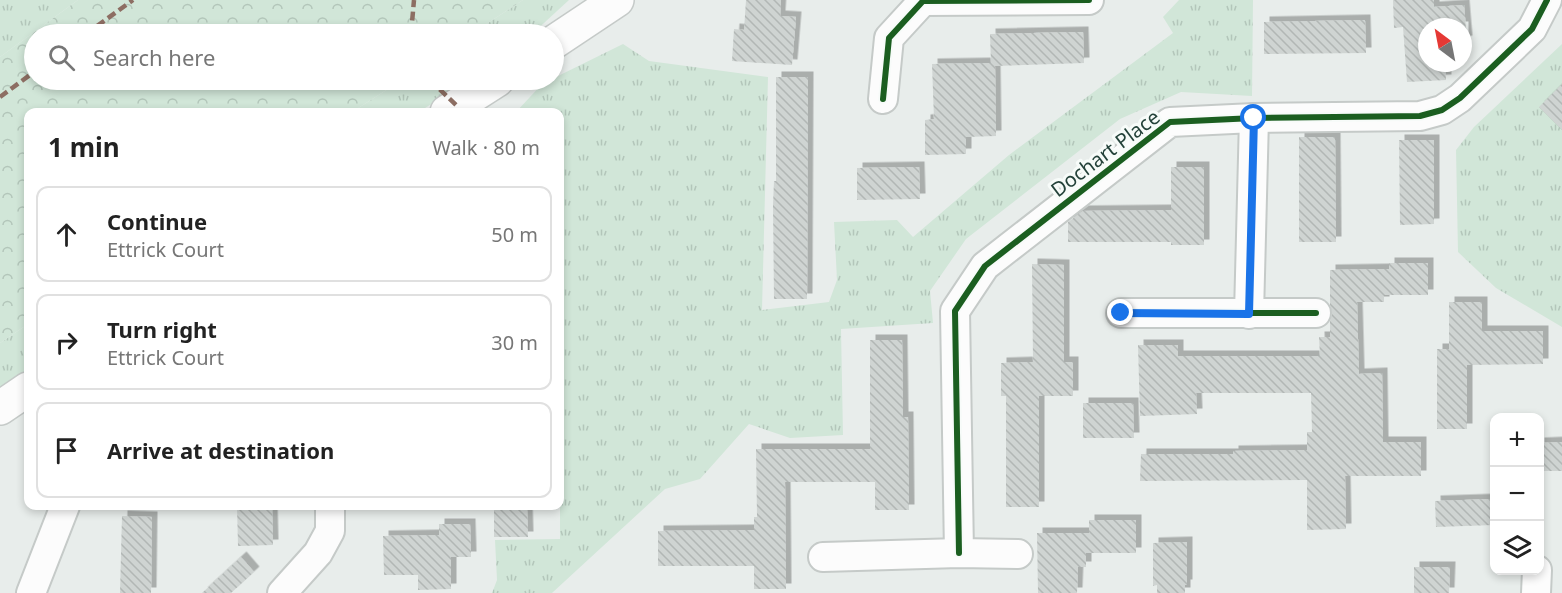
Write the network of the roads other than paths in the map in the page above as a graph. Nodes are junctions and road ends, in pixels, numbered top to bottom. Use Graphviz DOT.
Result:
graph roads {
  1 [pos="617,0"];
  2 [pos="1089,0"];
  3 [pos="1547,0"];
  4 [pos="564,35"];
  5 [pos="481,90"];
  6 [pos="883,99"];
  7 [pos="453,108"];
  8 [pos="1254,118"];
  9 [pos="1121,313"];
  10 [pos="1249,314"];
  11 [pos="1316,314"];
  12 [pos="24,392"];
  13 [pos="0,408"];
  14 [pos="63,510"];
  15 [pos="330,510"];
  16 [pos="959,553"];
  17 [pos="1018,554"];
  18 [pos="823,557"];
  19 [pos="1537,575"];
  20 [pos="31,593"];
  21 [pos="282,593"];
  22 [pos="1536,593"];
  1 -- 4 [label="street"];
  2 -- 6 [label="street"];
  3 -- 8 [label="street, Dochart Place"];
  5 -- 7 [label="street"];
  8 -- 10 [label="street"];
  8 -- 16 [label="street, Dochart Place"];
  9 -- 10 [label="street"];
  10 -- 11 [label="street"];
  12 -- 13 [label="street"];
  14 -- 20 [label="street"];
  15 -- 21 [label="street"];
  16 -- 17 [label="street"];
  16 -- 18 [label="street"];
  19 -- 22 [label="street"];
}
